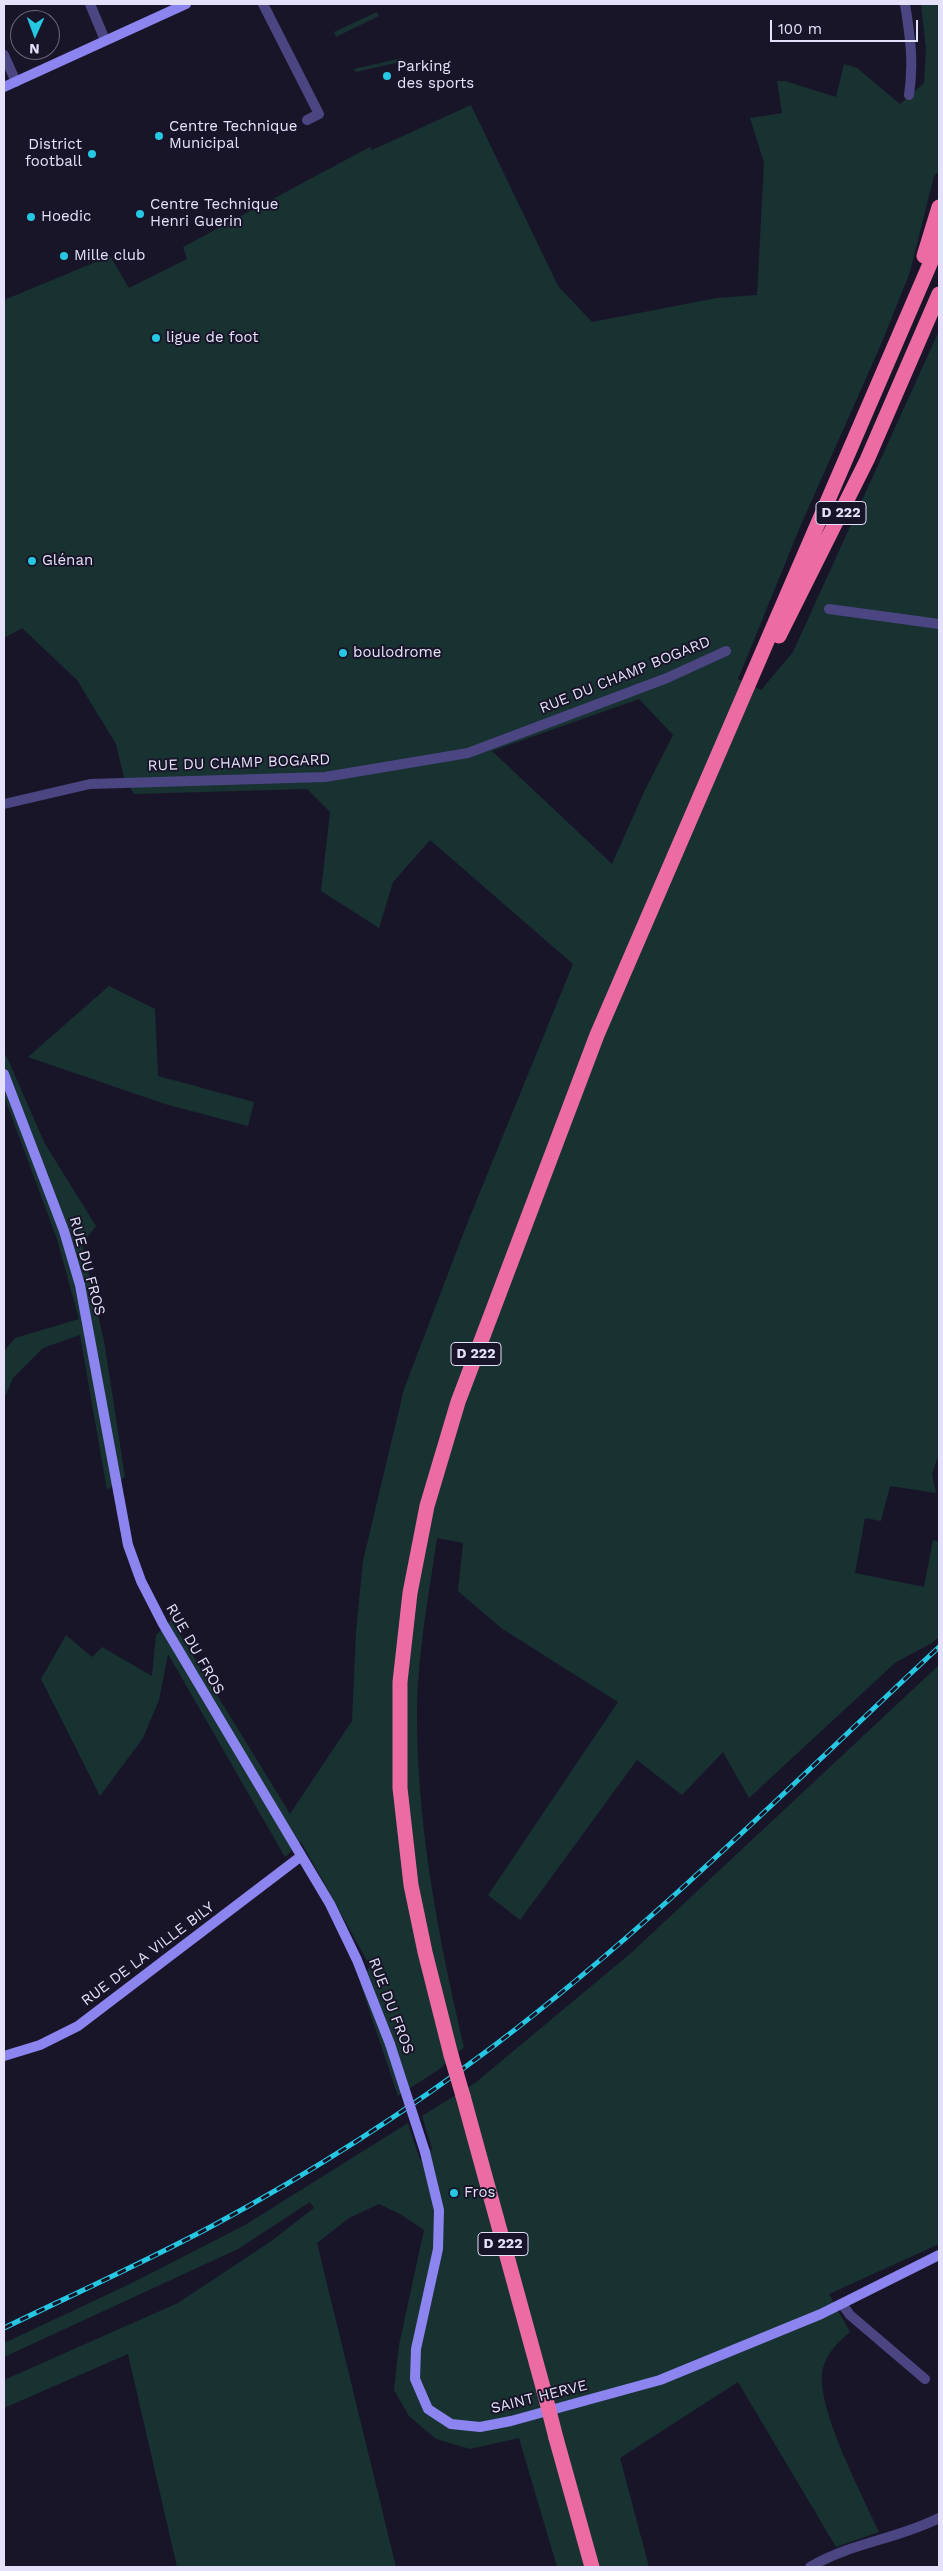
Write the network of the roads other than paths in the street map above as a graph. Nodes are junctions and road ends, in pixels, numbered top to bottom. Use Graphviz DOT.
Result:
graph roads {
  1 [pos="90,4"];
  2 [pos="186,4"];
  3 [pos="263,4"];
  4 [pos="905,4"];
  5 [pos="105,40"];
  6 [pos="4,55"];
  7 [pos="16,82"];
  8 [pos="4,88"];
  9 [pos="909,95"];
  10 [pos="307,120"];
  11 [pos="939,207"];
  12 [pos="939,243"];
  13 [pos="939,294"];
  14 [pos="939,309"];
  15 [pos="925,329"];
  16 [pos="878,384"];
  17 [pos="829,609"];
  18 [pos="939,624"];
  19 [pos="726,651"];
  20 [pos="747,692"];
  21 [pos="4,804"];
  22 [pos="4,1074"];
  23 [pos="300,1856"];
  24 [pos="4,2056"];
  25 [pos="439,2210"];
  26 [pos="939,2255"];
  27 [pos="842,2304"];
  28 [pos="925,2379"];
  29 [pos="939,2518"];
  30 [pos="592,2567"];
  31 [pos="810,2567"];
  1 -- 5 [label="street"];
  2 -- 5 [label="street"];
  3 -- 10 [label="street"];
  4 -- 9 [label="street"];
  5 -- 7 [label="street"];
  6 -- 7 [label="street"];
  7 -- 8 [label="street"];
  11 -- 16 [label="highway"];
  12 -- 16 [label="highway, D 222"];
  13 -- 15 [label="highway, D 222"];
  14 -- 15 [label="highway"];
  15 -- 20 [label="highway, D 222"];
  16 -- 20 [label="highway, D 222"];
  17 -- 18 [label="street"];
  19 -- 21 [label="street, RUE DU CHAMP BOGARD"];
  20 -- 30 [label="highway, D 222, bridge"];
  22 -- 23 [label="street, RUE DU FROS"];
  23 -- 24 [label="street, RUE DE LA VILLE BILY"];
  23 -- 25 [label="street, RUE DU FROS, bridge"];
  25 -- 27 [label="street, SAINT HERVE"];
  26 -- 27 [label="street, SAINT HERVE"];
  27 -- 28 [label="street"];
  29 -- 31 [label="street"];
}
